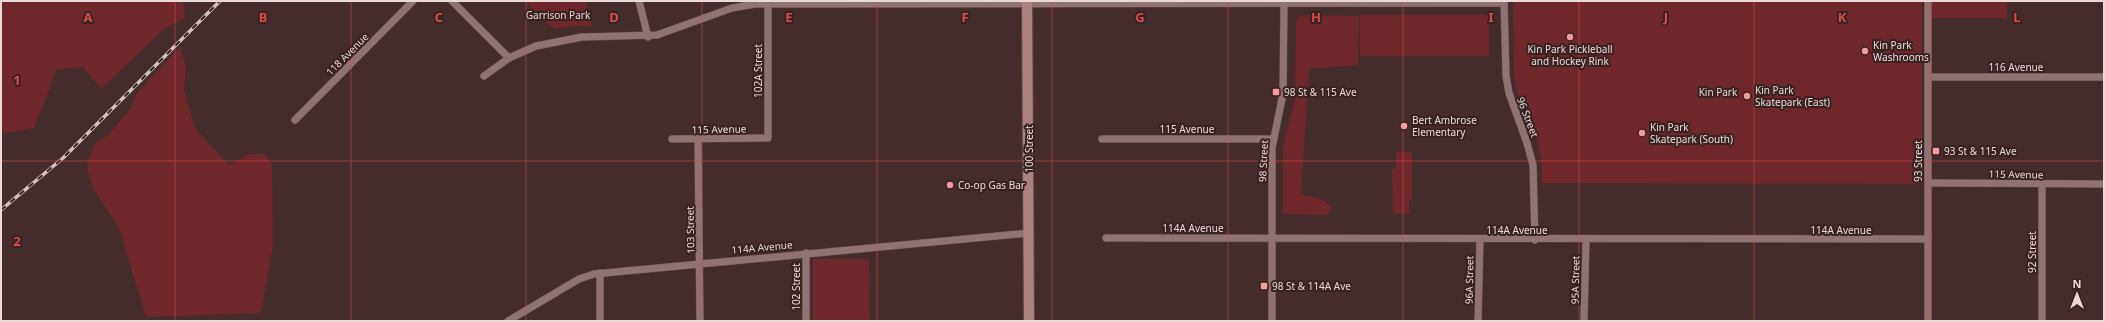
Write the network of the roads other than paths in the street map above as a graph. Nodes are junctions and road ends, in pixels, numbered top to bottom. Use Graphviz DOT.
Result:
graph roads {
  1 [pos="413,1"];
  2 [pos="452,1"];
  3 [pos="639,1"];
  4 [pos="1342,1"];
  5 [pos="1928,1"];
  6 [pos="836,2"];
  7 [pos="1027,2"];
  8 [pos="1244,2"];
  9 [pos="1284,2"];
  10 [pos="1440,2"];
  11 [pos="1504,2"];
  12 [pos="768,4"];
  13 [pos="648,37"];
  14 [pos="509,58"];
  15 [pos="484,76"];
  16 [pos="1928,77"];
  17 [pos="2104,77"];
  18 [pos="295,120"];
  19 [pos="768,138"];
  20 [pos="698,139"];
  21 [pos="1102,139"];
  22 [pos="1273,139"];
  23 [pos="672,140"];
  24 [pos="1928,183"];
  25 [pos="2042,184"];
  26 [pos="2104,184"];
  27 [pos="1029,233"];
  28 [pos="1106,238"];
  29 [pos="1272,238"];
  30 [pos="1480,240"];
  31 [pos="1535,240"];
  32 [pos="1586,240"];
  33 [pos="1928,240"];
  34 [pos="806,253"];
  35 [pos="700,262"];
  36 [pos="600,273"];
  37 [pos="508,321"];
  38 [pos="600,321"];
  39 [pos="700,321"];
  40 [pos="806,321"];
  41 [pos="1029,321"];
  42 [pos="1272,321"];
  43 [pos="1478,321"];
  44 [pos="1584,321"];
  45 [pos="1928,321"];
  46 [pos="2042,321"];
  1 -- 18 [label="street, 118 Avenue"];
  2 -- 14 [label="street"];
  3 -- 13 [label="street"];
  4 -- 9 [label="street"];
  4 -- 10 [label="street"];
  5 -- 16 [label="street, 93 Street"];
  6 -- 7 [label="street"];
  6 -- 12 [label="street"];
  7 -- 8 [label="street"];
  7 -- 27 [label="main road, 100 Street"];
  8 -- 9 [label="street"];
  9 -- 22 [label="street, 98 Street"];
  10 -- 11 [label="street"];
  11 -- 31 [label="street, 96 Street"];
  12 -- 13 [label="street"];
  12 -- 19 [label="street, 102A Street"];
  13 -- 14 [label="street"];
  14 -- 15 [label="street"];
  16 -- 17 [label="street, 116 Avenue"];
  16 -- 24 [label="street, 93 Street"];
  19 -- 20 [label="street, 115 Avenue"];
  20 -- 23 [label="street, 115 Avenue"];
  20 -- 35 [label="street, 103 Street"];
  21 -- 22 [label="street, 115 Avenue"];
  22 -- 29 [label="street, 98 Street"];
  24 -- 25 [label="street, 115 Avenue"];
  24 -- 33 [label="street, 93 Street"];
  25 -- 26 [label="street, 115 Avenue"];
  25 -- 46 [label="street, 92 Street"];
  27 -- 34 [label="street, 114A Avenue"];
  27 -- 41 [label="main road, 100 Street"];
  28 -- 29 [label="street, 114A Avenue"];
  29 -- 30 [label="street, 114A Avenue"];
  29 -- 42 [label="street, 98 Street"];
  30 -- 31 [label="street, 114A Avenue"];
  30 -- 43 [label="street, 96A Street"];
  31 -- 32 [label="street, 114A Avenue"];
  32 -- 33 [label="street, 114A Avenue"];
  32 -- 44 [label="street, 95A Street"];
  33 -- 45 [label="street, 93 Street"];
  34 -- 35 [label="street, 114A Avenue"];
  34 -- 40 [label="street, 102 Street"];
  35 -- 36 [label="street, 114A Avenue"];
  35 -- 39 [label="street, 103 Street"];
  36 -- 37 [label="street, 114A Avenue"];
  36 -- 38 [label="street"];
}
